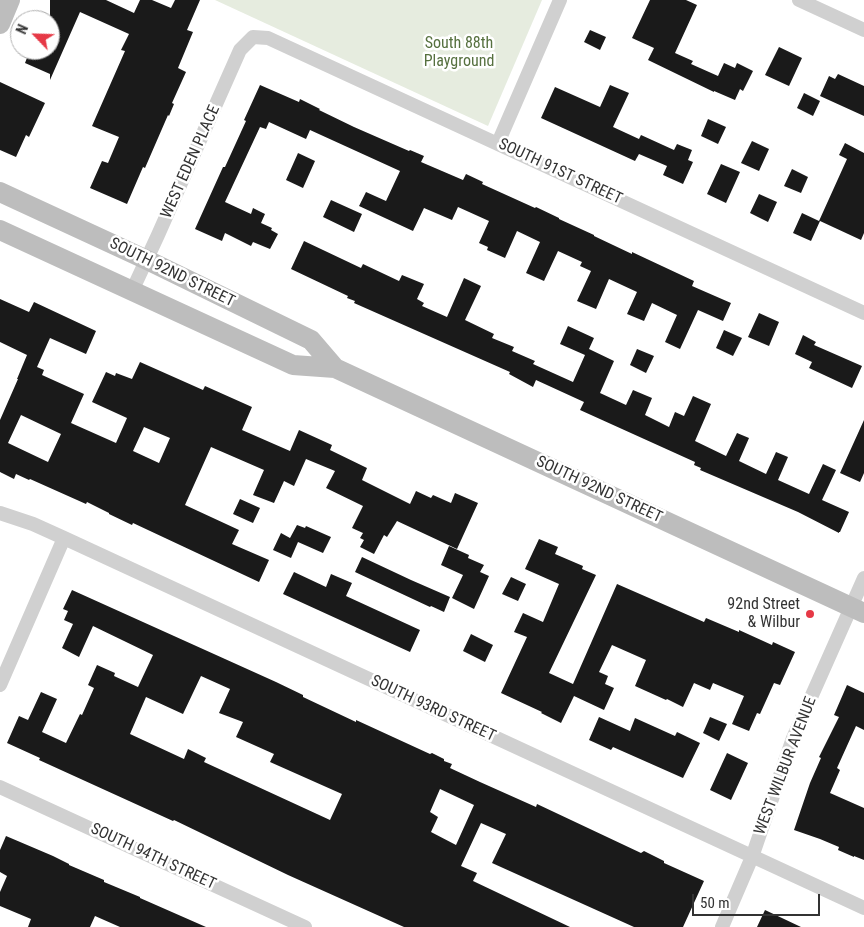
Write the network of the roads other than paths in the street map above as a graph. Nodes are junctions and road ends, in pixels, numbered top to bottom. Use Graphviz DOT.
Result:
graph roads {
  1 [pos="10,0"];
  2 [pos="560,0"];
  3 [pos="799,0"];
  4 [pos="0,24"];
  5 [pos="864,30"];
  6 [pos="253,36"];
  7 [pos="498,143"];
  8 [pos="0,192"];
  9 [pos="0,230"];
  10 [pos="147,260"];
  11 [pos="132,291"];
  12 [pos="864,313"];
  13 [pos="335,368"];
  14 [pos="0,513"];
  15 [pos="64,538"];
  16 [pos="864,578"];
  17 [pos="858,610"];
  18 [pos="0,685"];
  19 [pos="0,786"];
  20 [pos="752,857"];
  21 [pos="864,908"];
  22 [pos="305,927"];
  23 [pos="722,927"];
  1 -- 4 [label="main road"];
  2 -- 7 [label="street"];
  3 -- 5 [label="street"];
  6 -- 7 [label="street, SOUTH 91ST STREET"];
  6 -- 10 [label="street, WEST EDEN PLACE"];
  7 -- 12 [label="street, SOUTH 91ST STREET"];
  8 -- 10 [label="main road, SOUTH 92ND STREET"];
  9 -- 11 [label="main road, SOUTH 92ND STREET"];
  10 -- 11 [label="street, WEST EDEN PLACE"];
  10 -- 13 [label="main road, SOUTH 92ND STREET"];
  11 -- 13 [label="main road, SOUTH 92ND STREET"];
  13 -- 17 [label="main road, SOUTH 92ND STREET"];
  14 -- 15 [label="street, SOUTH 93RD STREET"];
  15 -- 18 [label="street"];
  15 -- 20 [label="street, SOUTH 93RD STREET"];
  16 -- 17 [label="street, WEST WILBUR AVENUE"];
  17 -- 20 [label="street, WEST WILBUR AVENUE"];
  19 -- 22 [label="street, SOUTH 94TH STREET"];
  20 -- 21 [label="street, SOUTH 93RD STREET"];
  20 -- 23 [label="street, WEST WILBUR AVENUE"];
}
